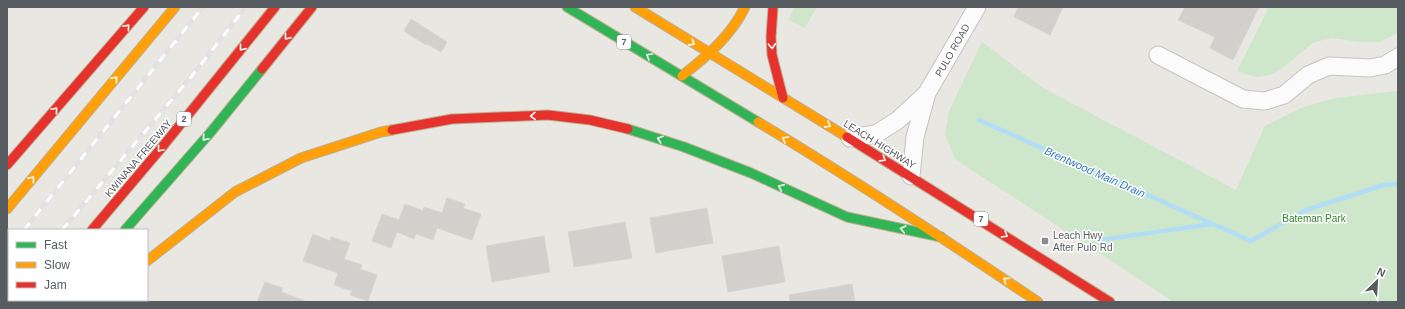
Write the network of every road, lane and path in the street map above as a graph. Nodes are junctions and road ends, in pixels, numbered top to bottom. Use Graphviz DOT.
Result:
graph roads {
  1 [pos="144,7"];
  2 [pos="175,7"];
  3 [pos="275,7"];
  4 [pos="312,7"];
  5 [pos="567,7"];
  6 [pos="636,7"];
  7 [pos="745,7"];
  8 [pos="773,7"];
  9 [pos="977,7"];
  10 [pos="709,53"];
  11 [pos="1158,55"];
  12 [pos="1398,57"];
  13 [pos="682,76"];
  14 [pos="927,93"];
  15 [pos="783,98"];
  16 [pos="850,138"];
  17 [pos="7,165"];
  18 [pos="911,176"];
  19 [pos="7,209"];
  20 [pos="93,229"];
  21 [pos="126,229"];
  22 [pos="941,237"];
  23 [pos="148,260"];
  24 [pos="1038,302"];
  25 [pos="1110,302"];
  17 -- 1 [label="highway, one-way"];
  19 -- 2 [label="highway, one-way"];
  3 -- 20 [label="highway, KWINANA FREEWAY / 2, one-way"];
  4 -- 21 [label="highway, one-way"];
  13 -- 5 [label="highway, 7, one-way"];
  6 -- 10 [label="highway, LEACH HIGHWAY / 7, one-way"];
  7 -- 10 [label="highway"];
  8 -- 15 [label="highway, one-way"];
  9 -- 14 [label="street, PULO ROAD"];
  10 -- 13 [label="highway"];
  10 -- 15 [label="highway, LEACH HIGHWAY / 7"];
  11 -- 12 [label="street"];
  22 -- 13 [label="highway, 7, one-way"];
  14 -- 16 [label="street, PULO ROAD"];
  14 -- 18 [label="street, PULO ROAD"];
  15 -- 16 [label="highway, LEACH HIGHWAY / 7, one-way"];
  16 -- 18 [label="highway, LEACH HIGHWAY / 7, one-way"];
  18 -- 25 [label="highway, LEACH HIGHWAY / 7, one-way"];
  22 -- 23 [label="highway, one-way"];
  24 -- 22 [label="highway, 7, one-way"];
}
